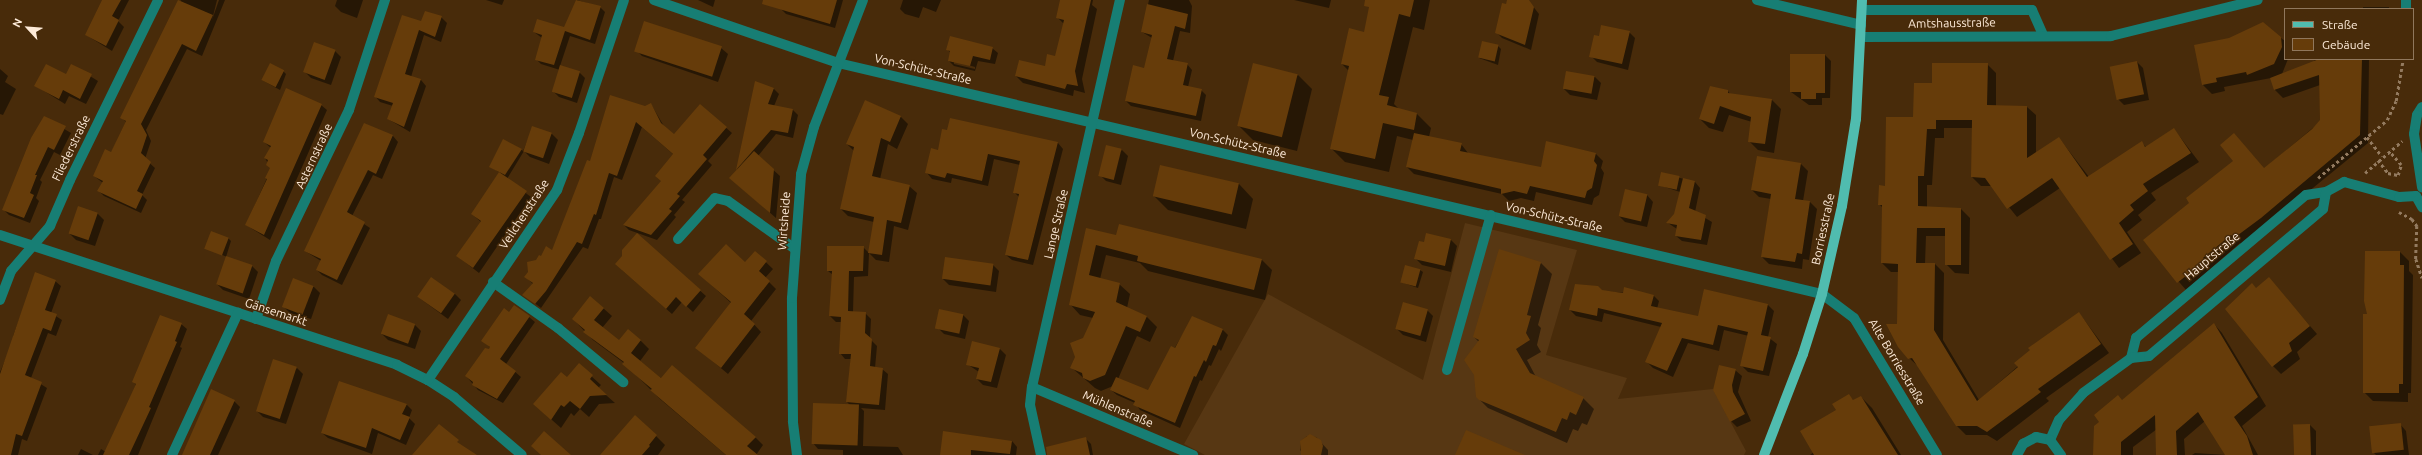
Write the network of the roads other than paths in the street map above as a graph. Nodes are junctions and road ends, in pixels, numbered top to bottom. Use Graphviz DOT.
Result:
graph roads {
  1 [pos="158,0"];
  2 [pos="385,0"];
  3 [pos="624,0"];
  4 [pos="654,0"];
  5 [pos="863,0"];
  6 [pos="1120,0"];
  7 [pos="1757,0"];
  8 [pos="2258,0"];
  9 [pos="664,2"];
  10 [pos="1862,5"];
  11 [pos="1861,25"];
  12 [pos="2043,35"];
  13 [pos="1861,37"];
  14 [pos="838,63"];
  15 [pos="2422,107"];
  16 [pos="1093,122"];
  17 [pos="2420,190"];
  18 [pos="2326,192"];
  19 [pos="2422,207"];
  20 [pos="1491,215"];
  21 [pos="0,235"];
  22 [pos="678,239"];
  23 [pos="31,246"];
  24 [pos="795,249"];
  25 [pos="493,282"];
  26 [pos="1822,294"];
  27 [pos="0,300"];
  28 [pos="238,313"];
  29 [pos="256,319"];
  30 [pos="2131,358"];
  31 [pos="1447,370"];
  32 [pos="428,380"];
  33 [pos="623,382"];
  34 [pos="1032,387"];
  35 [pos="2050,440"];
  36 [pos="172,455"];
  37 [pos="522,455"];
  38 [pos="797,455"];
  39 [pos="1041,455"];
  40 [pos="1193,455"];
  41 [pos="1764,455"];
  42 [pos="1937,455"];
  43 [pos="2017,455"];
  44 [pos="2061,455"];
  1 -- 23 [label="street, Fliederstraße"];
  2 -- 29 [label="street, Asternstraße"];
  3 -- 25 [label="street, Veilchenstraße"];
  4 -- 9 [label="street, Von-Schütz-Straße"];
  5 -- 14 [label="street, Wirtsheide"];
  6 -- 16 [label="street, Lange Straße"];
  7 -- 11 [label="street"];
  8 -- 12 [label="street, Amtshausstraße"];
  9 -- 14 [label="street, Von-Schütz-Straße"];
  10 -- 11 [label="main road, Borriesstraße"];
  10 -- 12 [label="street, Amtshausstraße"];
  11 -- 13 [label="main road, Borriesstraße"];
  12 -- 13 [label="street, Amtshausstraße"];
  13 -- 26 [label="main road, Borriesstraße"];
  14 -- 16 [label="street, Von-Schütz-Straße"];
  14 -- 24 [label="street, Wirtsheide"];
  15 -- 17 [label="street"];
  16 -- 20 [label="street, Von-Schütz-Straße"];
  16 -- 34 [label="street, Lange Straße"];
  17 -- 18 [label="street, Hauptstraße"];
  17 -- 19 [label="street"];
  18 -- 30 [label="street"];
  18 -- 30 [label="street, Hauptstraße"];
  20 -- 26 [label="street, Von-Schütz-Straße"];
  20 -- 31 [label="street"];
  21 -- 23 [label="street, Gänsemarkt"];
  22 -- 24 [label="street"];
  23 -- 27 [label="street, Fliederstraße"];
  23 -- 28 [label="street, Gänsemarkt"];
  24 -- 38 [label="street, Wirtsheide"];
  25 -- 32 [label="street, Veilchenstraße"];
  25 -- 33 [label="street"];
  26 -- 41 [label="main road, Borriesstraße"];
  26 -- 42 [label="street, Alte Borriesstraße"];
  28 -- 29 [label="street, Gänsemarkt"];
  28 -- 36 [label="street"];
  29 -- 32 [label="street, Gänsemarkt"];
  30 -- 35 [label="street"];
  32 -- 37 [label="street, Gänsemarkt"];
  34 -- 39 [label="street, Lange Straße"];
  34 -- 40 [label="street, Mühlenstraße"];
  35 -- 43 [label="street"];
  35 -- 44 [label="street"];
}
